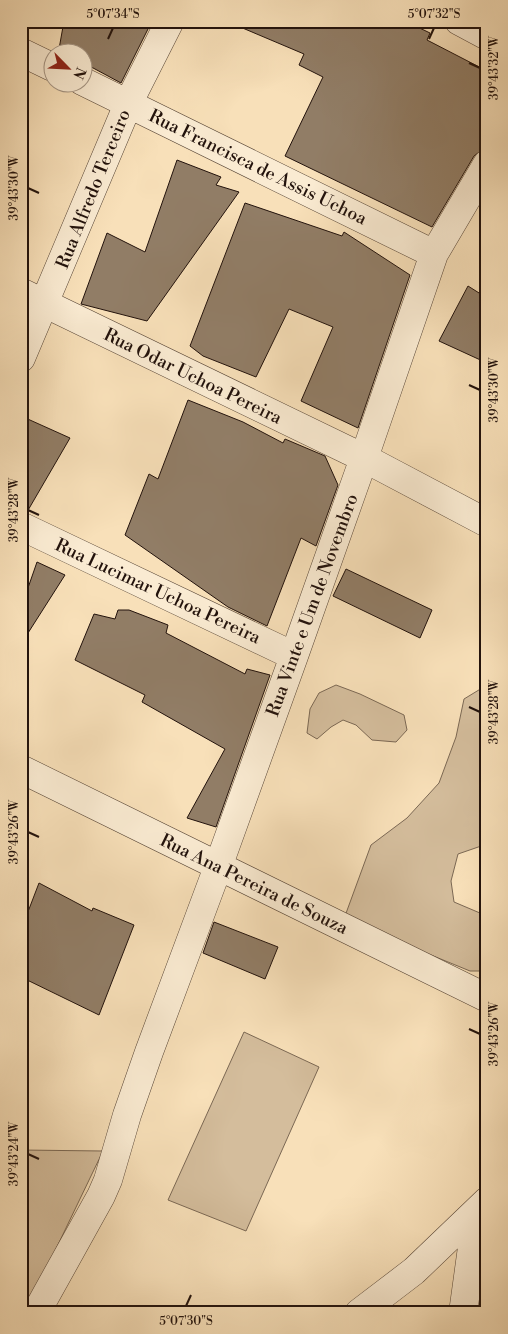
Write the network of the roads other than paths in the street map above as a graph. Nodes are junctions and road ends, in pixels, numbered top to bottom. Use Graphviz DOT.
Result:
graph roads {
  1 [pos="170,21"];
  2 [pos="459,21"];
  3 [pos="487,36"];
  4 [pos="21,52"];
  5 [pos="42,62"];
  6 [pos="92,85"];
  7 [pos="129,102"];
  8 [pos="487,164"];
  9 [pos="434,254"];
  10 [pos="21,292"];
  11 [pos="45,304"];
  12 [pos="21,358"];
  13 [pos="364,458"];
  14 [pos="487,523"];
  15 [pos="21,526"];
  16 [pos="294,656"];
  17 [pos="21,770"];
  18 [pos="218,867"];
  19 [pos="487,998"];
  20 [pos="482,1206"];
  21 [pos="38,1313"];
  22 [pos="358,1313"];
  23 [pos="463,1313"];
  1 -- 7 [label="street, Rua Alfredo Terceiro"];
  2 -- 3 [label="street"];
  4 -- 5 [label="street"];
  6 -- 7 [label="street, Rua Francisca de Assis Uchoa"];
  7 -- 9 [label="street, Rua Francisca de Assis Uchoa"];
  7 -- 11 [label="street, Rua Alfredo Terceiro"];
  8 -- 9 [label="street, Rua Vinte e Um de Novembro"];
  9 -- 13 [label="street, Rua Vinte e Um de Novembro"];
  10 -- 11 [label="street, Rua Odar Uchoa Pereira"];
  11 -- 12 [label="street, Rua Alfredo Terceiro"];
  11 -- 13 [label="street, Rua Odar Uchoa Pereira"];
  13 -- 14 [label="street, Rua Odar Uchoa Pereira"];
  13 -- 16 [label="street, Rua Vinte e Um de Novembro"];
  15 -- 16 [label="street, Rua Lucimar Uchoa Pereira"];
  16 -- 18 [label="street, Rua Vinte e Um de Novembro"];
  17 -- 18 [label="street, Rua Ana Pereira de Souza"];
  18 -- 19 [label="street, Rua Ana Pereira de Souza"];
  18 -- 21 [label="street, Rua Vinte e Um de Novembro"];
  20 -- 22 [label="street"];
  20 -- 23 [label="street"];
}
